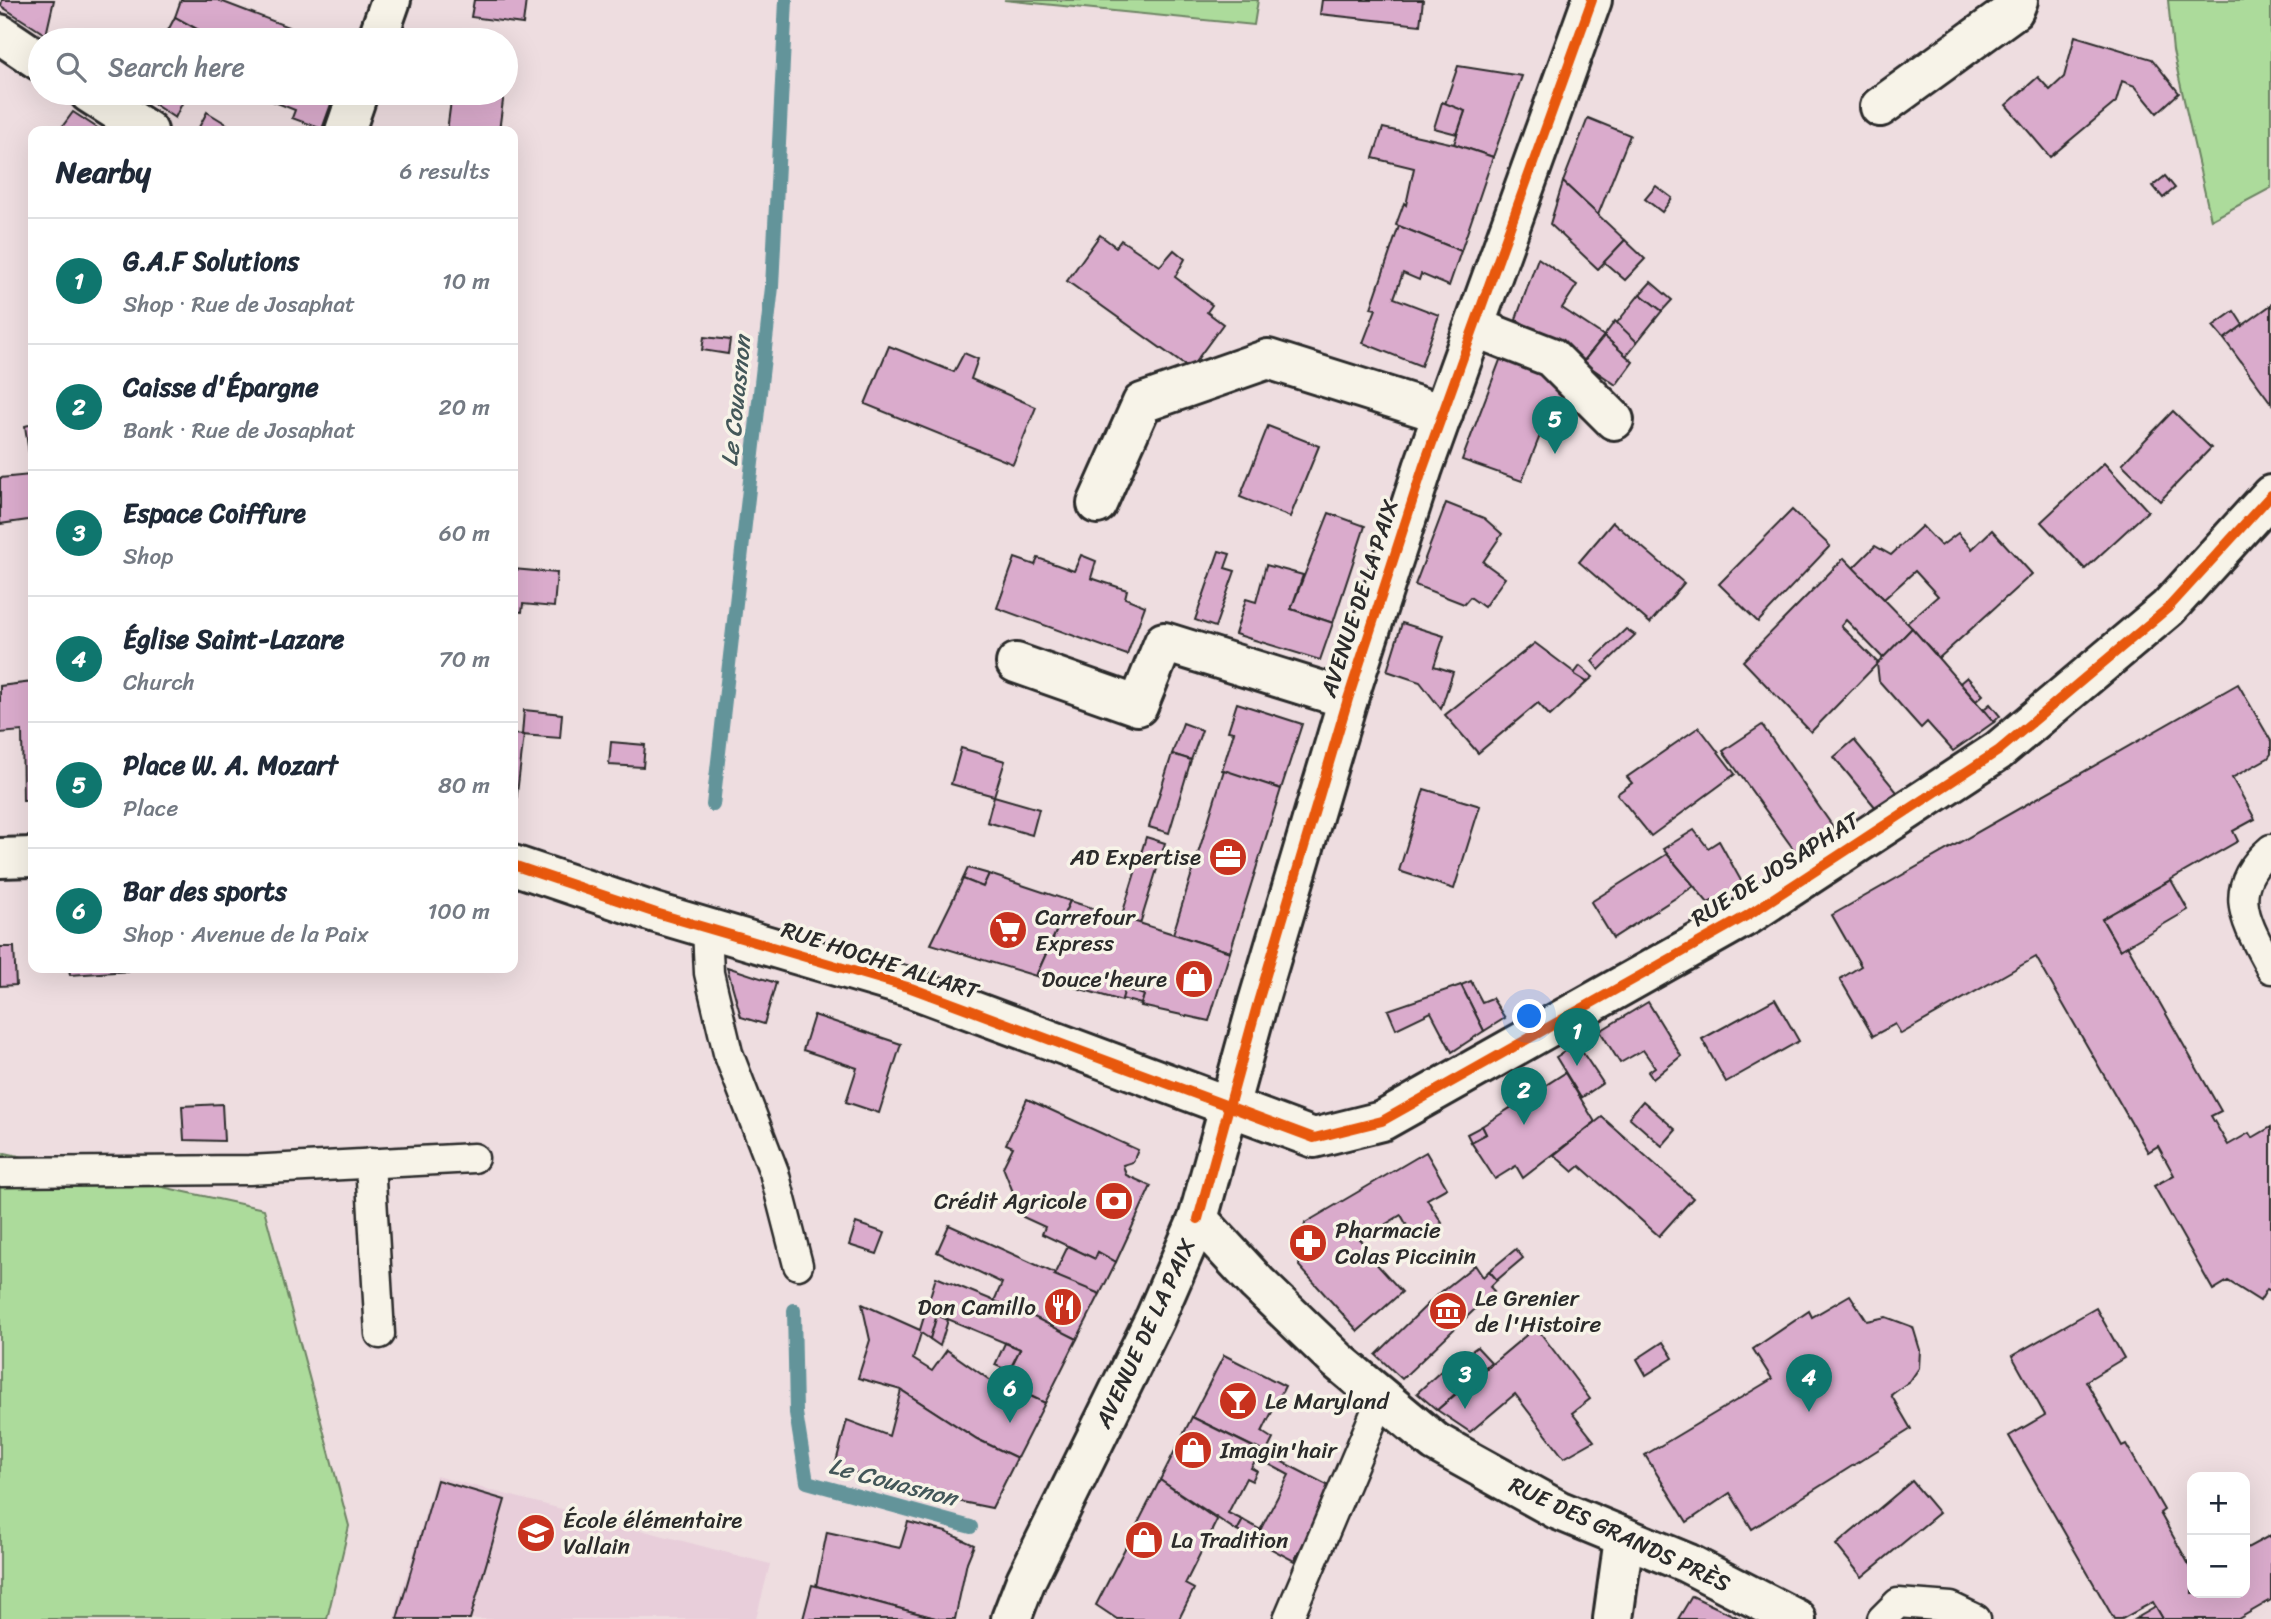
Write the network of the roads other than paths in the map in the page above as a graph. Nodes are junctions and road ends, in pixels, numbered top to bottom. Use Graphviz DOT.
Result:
graph roads {
  1 [pos="391,0"];
  2 [pos="1592,0"];
  3 [pos="2018,0"];
  4 [pos="381,28"];
  5 [pos="0,34"];
  6 [pos="28,53"];
  7 [pos="108,105"];
  8 [pos="354,105"];
  9 [pos="1880,107"];
  10 [pos="140,126"];
  11 [pos="347,126"];
  12 [pos="1474,327"];
  13 [pos="1443,414"];
  14 [pos="1614,420"];
  15 [pos="2271,495"];
  16 [pos="1097,504"];
  17 [pos="1016,663"];
  18 [pos="1348,699"];
  19 [pos="2271,849"];
  20 [pos="28,857"];
  21 [pos="0,858"];
  22 [pos="518,867"];
  23 [pos="707,928"];
  24 [pos="2271,969"];
  25 [pos="1230,1107"];
  26 [pos="474,1158"];
  27 [pos="370,1163"];
  28 [pos="0,1172"];
  29 [pos="1198,1219"];
  30 [pos="798,1265"];
  31 [pos="380,1334"];
  32 [pos="1382,1397"];
  33 [pos="1624,1538"];
  34 [pos="1011,1619"];
  35 [pos="1288,1619"];
  36 [pos="1613,1619"];
  37 [pos="1796,1619"];
  38 [pos="1882,1619"];
  39 [pos="1976,1619"];
  1 -- 4 [label="street"];
  2 -- 12 [label="street, AVENUE DE LA PAIX"];
  3 -- 9 [label="street"];
  5 -- 6 [label="street"];
  7 -- 10 [label="street"];
  8 -- 11 [label="street"];
  12 -- 13 [label="street, AVENUE DE LA PAIX"];
  12 -- 14 [label="street"];
  13 -- 16 [label="street"];
  13 -- 18 [label="street, AVENUE DE LA PAIX"];
  15 -- 25 [label="street, RUE DE JOSAPHAT"];
  17 -- 18 [label="street"];
  18 -- 25 [label="street, AVENUE DE LA PAIX"];
  19 -- 24 [label="lane"];
  20 -- 21 [label="street"];
  22 -- 23 [label="street, RUE HOCHE ALLART"];
  23 -- 25 [label="street, RUE HOCHE ALLART"];
  23 -- 30 [label="lane"];
  25 -- 29 [label="street, AVENUE DE LA PAIX"];
  26 -- 27 [label="lane"];
  27 -- 28 [label="lane"];
  27 -- 31 [label="lane"];
  29 -- 32 [label="street, RUE DES GRANDS PRÈS"];
  29 -- 34 [label="street, AVENUE DE LA PAIX"];
  32 -- 33 [label="street, RUE DES GRANDS PRÈS"];
  32 -- 35 [label="lane"];
  33 -- 36 [label="street"];
  33 -- 37 [label="street, RUE DES GRANDS PRÈS"];
  38 -- 39 [label="lane"];
}
